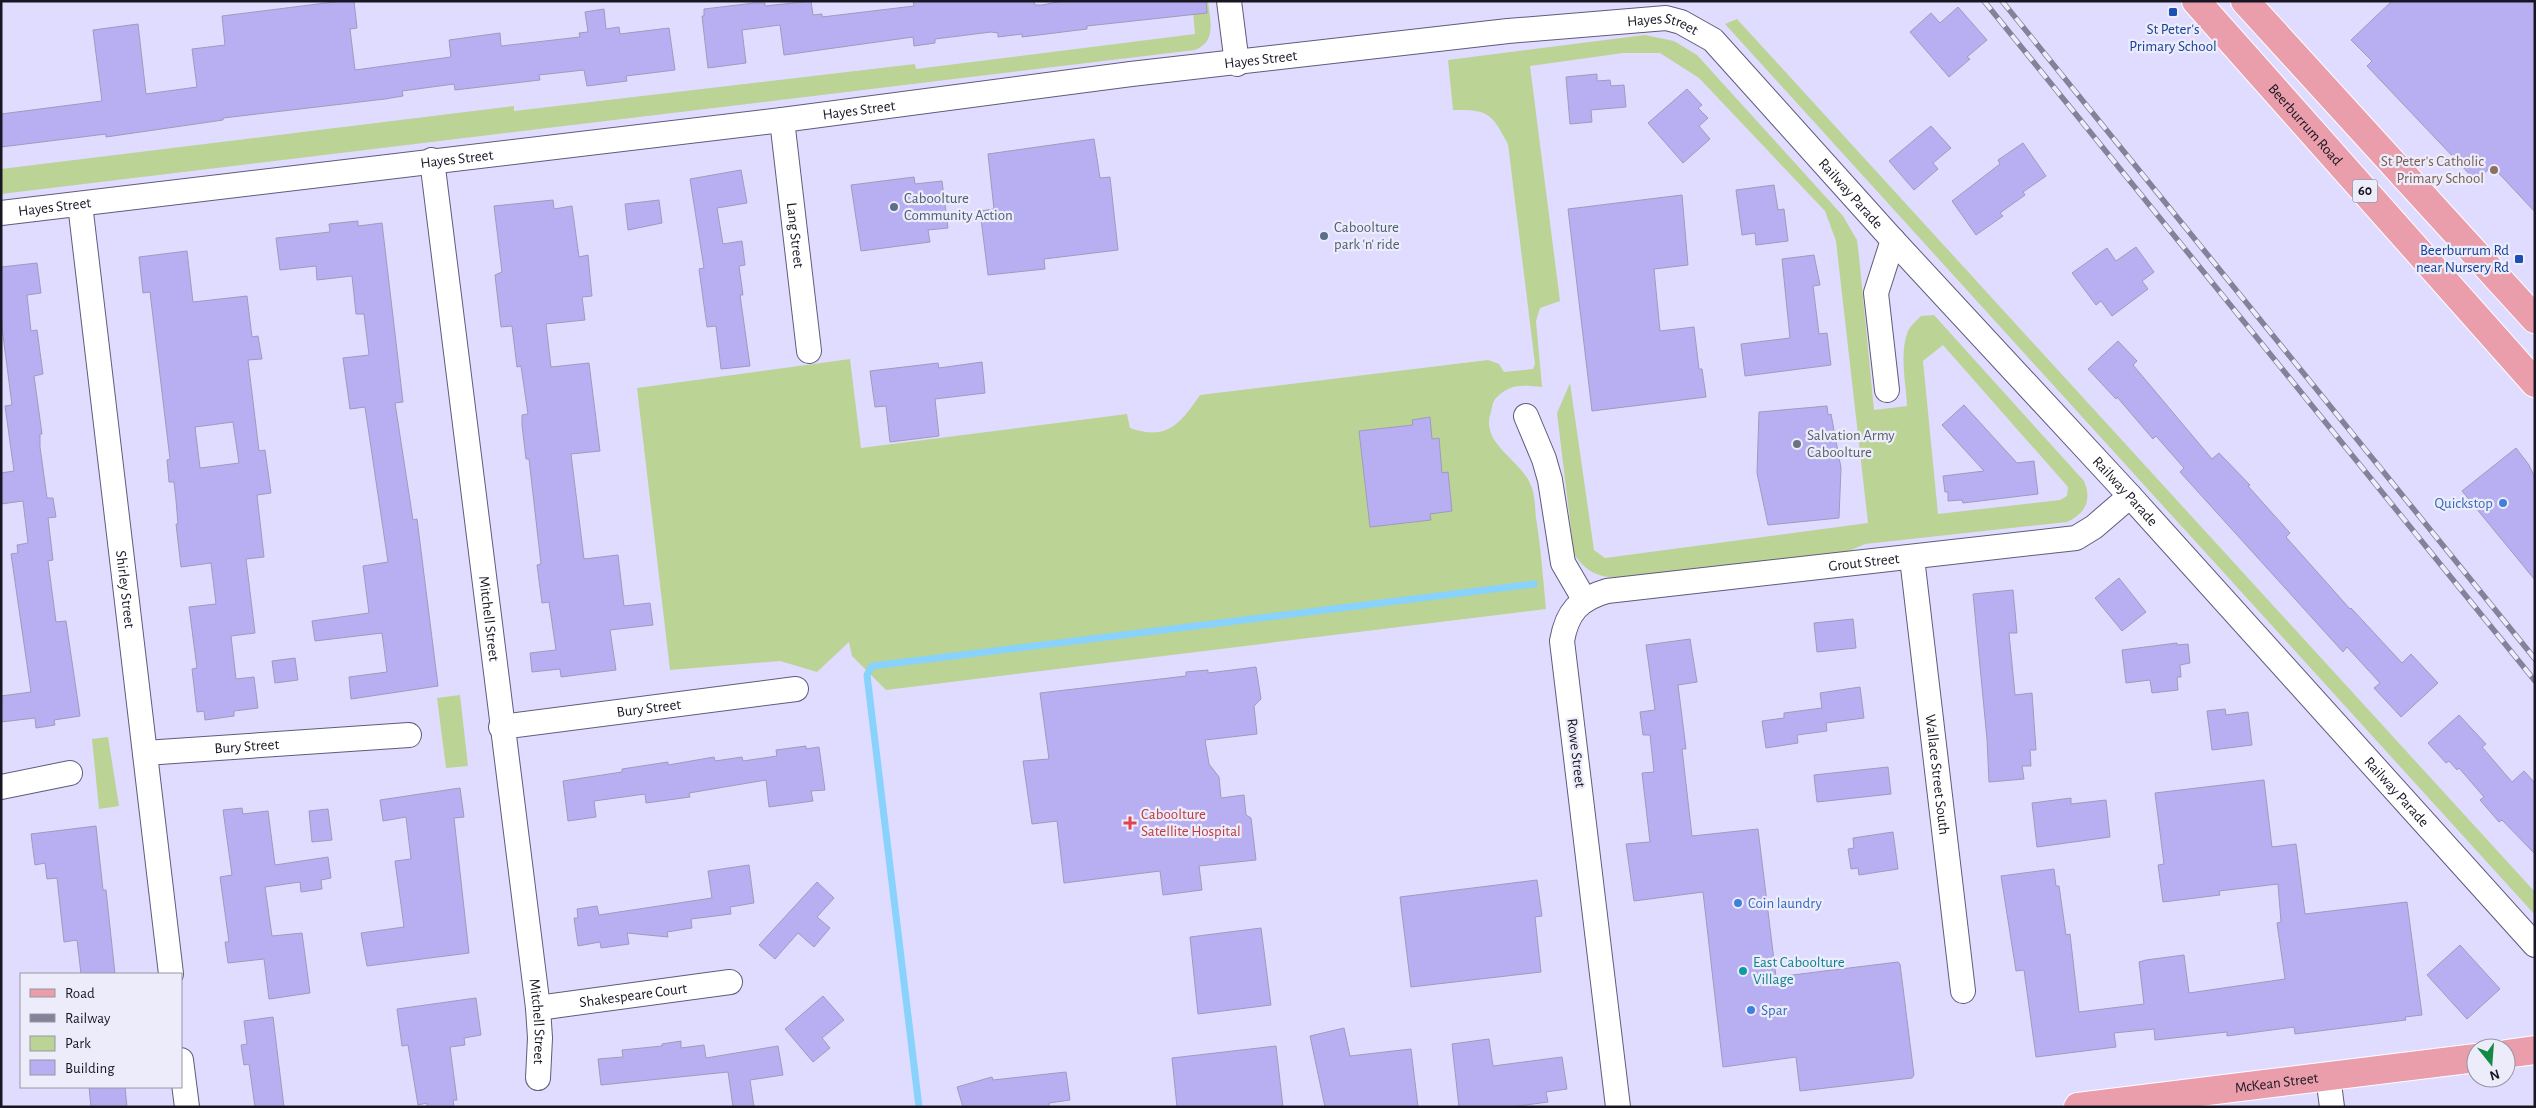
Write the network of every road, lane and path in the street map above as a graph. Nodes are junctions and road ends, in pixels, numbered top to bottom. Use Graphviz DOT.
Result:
graph roads {
  1 [pos="1230,1"];
  2 [pos="2196,1"];
  3 [pos="2245,1"];
  4 [pos="1713,40"];
  5 [pos="1237,64"];
  6 [pos="782,120"];
  7 [pos="432,160"];
  8 [pos="80,204"];
  9 [pos="1,213"];
  10 [pos="1893,240"];
  11 [pos="2535,319"];
  12 [pos="809,351"];
  13 [pos="2535,383"];
  14 [pos="1887,390"];
  15 [pos="1526,416"];
  16 [pos="2130,496"];
  17 [pos="1912,558"];
  18 [pos="1584,599"];
  19 [pos="796,689"];
  20 [pos="501,727"];
  21 [pos="409,735"];
  22 [pos="145,753"];
  23 [pos="70,773"];
  24 [pos="1,787"];
  25 [pos="2535,945"];
  26 [pos="171,973"];
  27 [pos="730,982"];
  28 [pos="1963,991"];
  29 [pos="538,1008"];
  30 [pos="2535,1050"];
  31 [pos="2516,1053"];
  32 [pos="2466,1059"];
  33 [pos="182,1068"];
  34 [pos="2328,1076"];
  35 [pos="538,1078"];
  36 [pos="187,1107"];
  37 [pos="1618,1107"];
  38 [pos="2078,1107"];
  39 [pos="2332,1107"];
  1 -- 5 [label="street"];
  2 -- 13 [label="main road, Beerburrum Road / 60"];
  3 -- 11 [label="main road, 60"];
  4 -- 5 [label="street, Hayes Street"];
  4 -- 10 [label="street, Railway Parade"];
  5 -- 6 [label="street, Hayes Street"];
  6 -- 7 [label="street, Hayes Street"];
  6 -- 12 [label="street, Lang Street"];
  7 -- 8 [label="street, Hayes Street"];
  7 -- 20 [label="street, Mitchell Street"];
  8 -- 9 [label="street, Hayes Street"];
  8 -- 22 [label="street, Shirley Street"];
  10 -- 14 [label="street"];
  10 -- 16 [label="street, Railway Parade"];
  15 -- 18 [label="street"];
  16 -- 17 [label="street, Grout Street"];
  16 -- 25 [label="street, Railway Parade"];
  17 -- 18 [label="street, Grout Street"];
  17 -- 28 [label="street, Wallace Street South"];
  18 -- 37 [label="street, Rowe Street"];
  19 -- 20 [label="street, Bury Street"];
  20 -- 29 [label="street, Mitchell Street"];
  21 -- 22 [label="street, Bury Street"];
  22 -- 26 [label="street, Shirley Street"];
  23 -- 24 [label="street"];
  27 -- 29 [label="street, Shakespeare Court"];
  29 -- 35 [label="street, Mitchell Street"];
  30 -- 31 [label="main road"];
  32 -- 34 [label="main road, McKean Street"];
  33 -- 36 [label="street"];
  34 -- 38 [label="main road, McKean Street"];
  34 -- 39 [label="street"];
}
